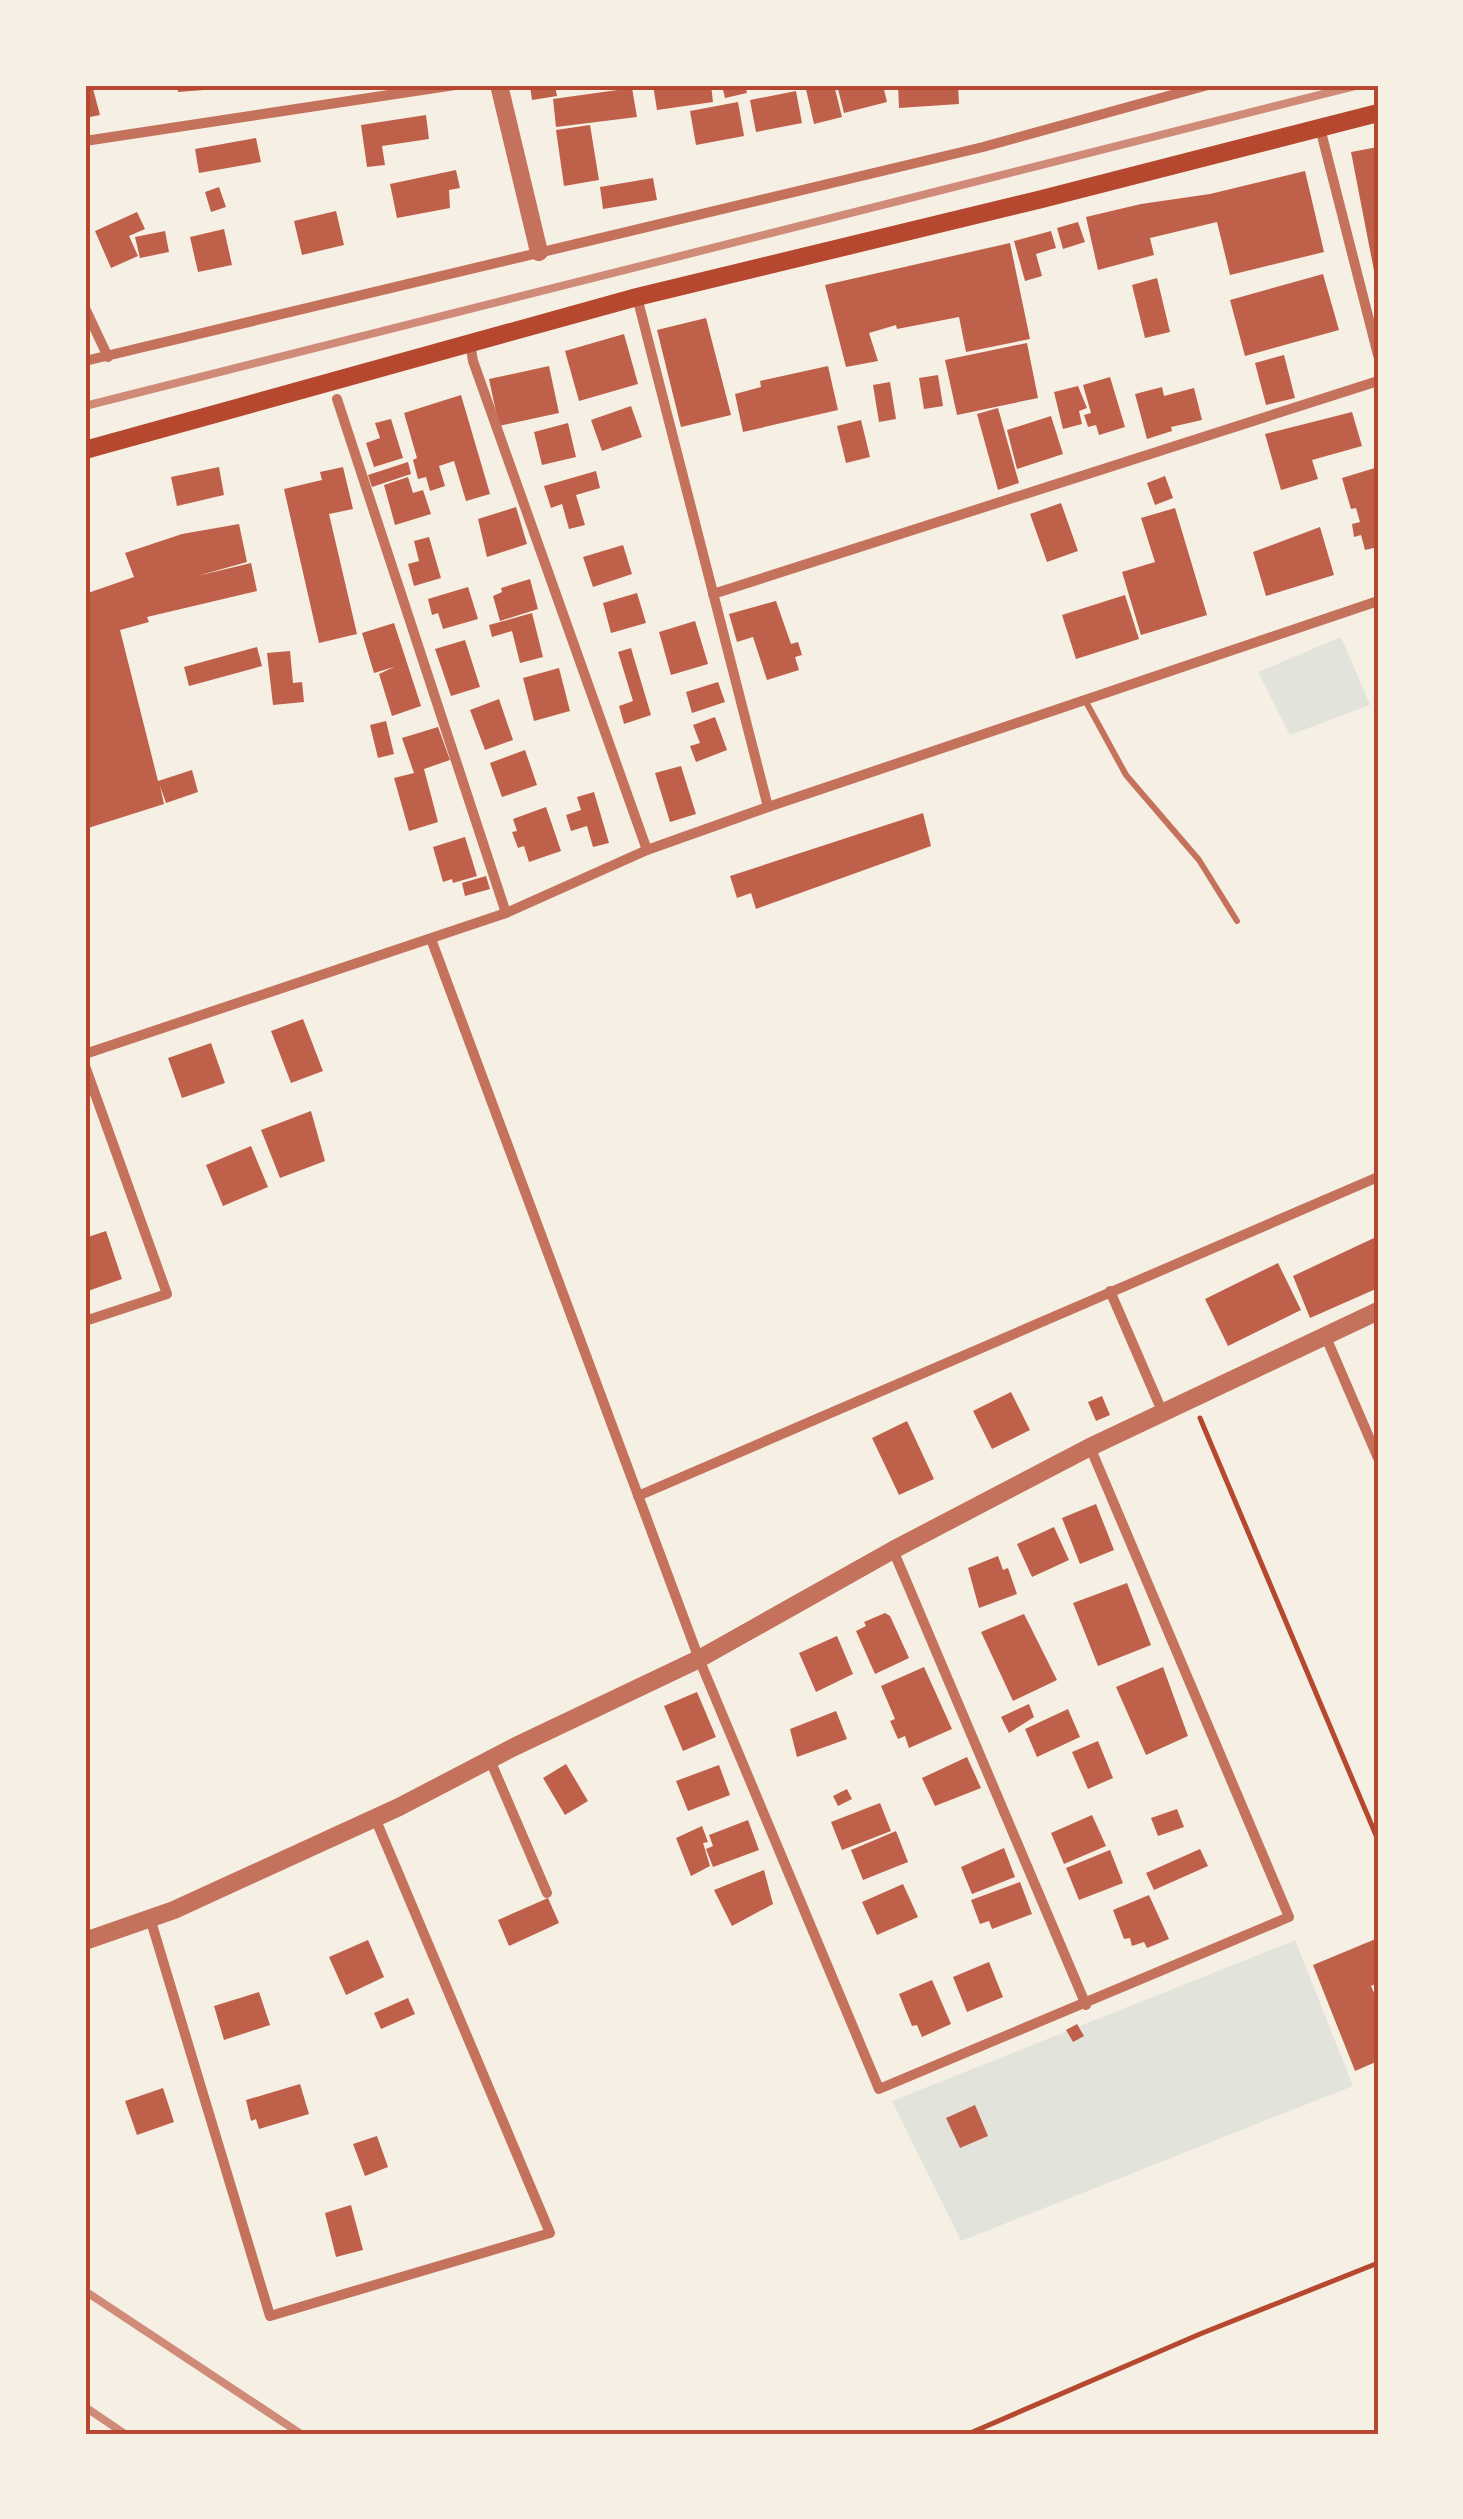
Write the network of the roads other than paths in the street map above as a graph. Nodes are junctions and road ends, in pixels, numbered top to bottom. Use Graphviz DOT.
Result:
graph roads {
  1 [pos="455,85"];
  2 [pos="499,85"];
  3 [pos="1208,85"];
  4 [pos="1378,113"];
  5 [pos="1320,128"];
  6 [pos="85,141"];
  7 [pos="539,252"];
  8 [pos="637,297"];
  9 [pos="85,308"];
  10 [pos="470,343"];
  11 [pos="1378,354"];
  12 [pos="108,357"];
  13 [pos="85,362"];
  14 [pos="1378,381"];
  15 [pos="337,399"];
  16 [pos="85,450"];
  17 [pos="713,594"];
  18 [pos="1378,601"];
  19 [pos="1085,700"];
  20 [pos="768,807"];
  21 [pos="647,850"];
  22 [pos="506,914"];
  23 [pos="1236,920"];
  24 [pos="431,939"];
  25 [pos="85,1054"];
  26 [pos="85,1066"];
  27 [pos="88,1091"];
  28 [pos="1378,1177"];
  29 [pos="1110,1291"];
  30 [pos="1378,1311"];
  31 [pos="85,1321"];
  32 [pos="1325,1334"];
  33 [pos="1162,1411"];
  34 [pos="1090,1447"];
  35 [pos="1378,1458"];
  36 [pos="638,1496"];
  37 [pos="893,1550"];
  38 [pos="698,1659"];
  39 [pos="490,1760"];
  40 [pos="375,1818"];
  41 [pos="547,1893"];
  42 [pos="150,1918"];
  43 [pos="85,1941"];
  44 [pos="1086,2005"];
  1 -- 6 [label="street"];
  2 -- 7 [label="street"];
  3 -- 7 [label="street"];
  4 -- 5 [label="main road"];
  5 -- 8 [label="main road"];
  5 -- 11 [label="street"];
  7 -- 12 [label="street"];
  8 -- 10 [label="main road"];
  8 -- 17 [label="street"];
  9 -- 12 [label="street"];
  10 -- 16 [label="main road"];
  10 -- 21 [label="street"];
  12 -- 13 [label="street"];
  14 -- 17 [label="street"];
  15 -- 22 [label="street"];
  17 -- 20 [label="street"];
  18 -- 19 [label="street"];
  19 -- 20 [label="street"];
  19 -- 23 [label="lane"];
  20 -- 21 [label="street"];
  21 -- 22 [label="street"];
  22 -- 24 [label="street"];
  24 -- 25 [label="street"];
  24 -- 36 [label="street"];
  26 -- 27 [label="street"];
  27 -- 31 [label="street"];
  28 -- 29 [label="street"];
  29 -- 33 [label="street"];
  29 -- 36 [label="street"];
  30 -- 32 [label="street"];
  32 -- 33 [label="street"];
  32 -- 35 [label="street"];
  33 -- 34 [label="street"];
  34 -- 37 [label="street"];
  34 -- 44 [label="street"];
  36 -- 38 [label="street"];
  37 -- 38 [label="street"];
  37 -- 44 [label="street"];
  38 -- 39 [label="street"];
  38 -- 44 [label="street"];
  39 -- 40 [label="street"];
  39 -- 41 [label="street"];
  40 -- 42 [label="street"];
  40 -- 42 [label="street"];
  42 -- 43 [label="street"];
}
